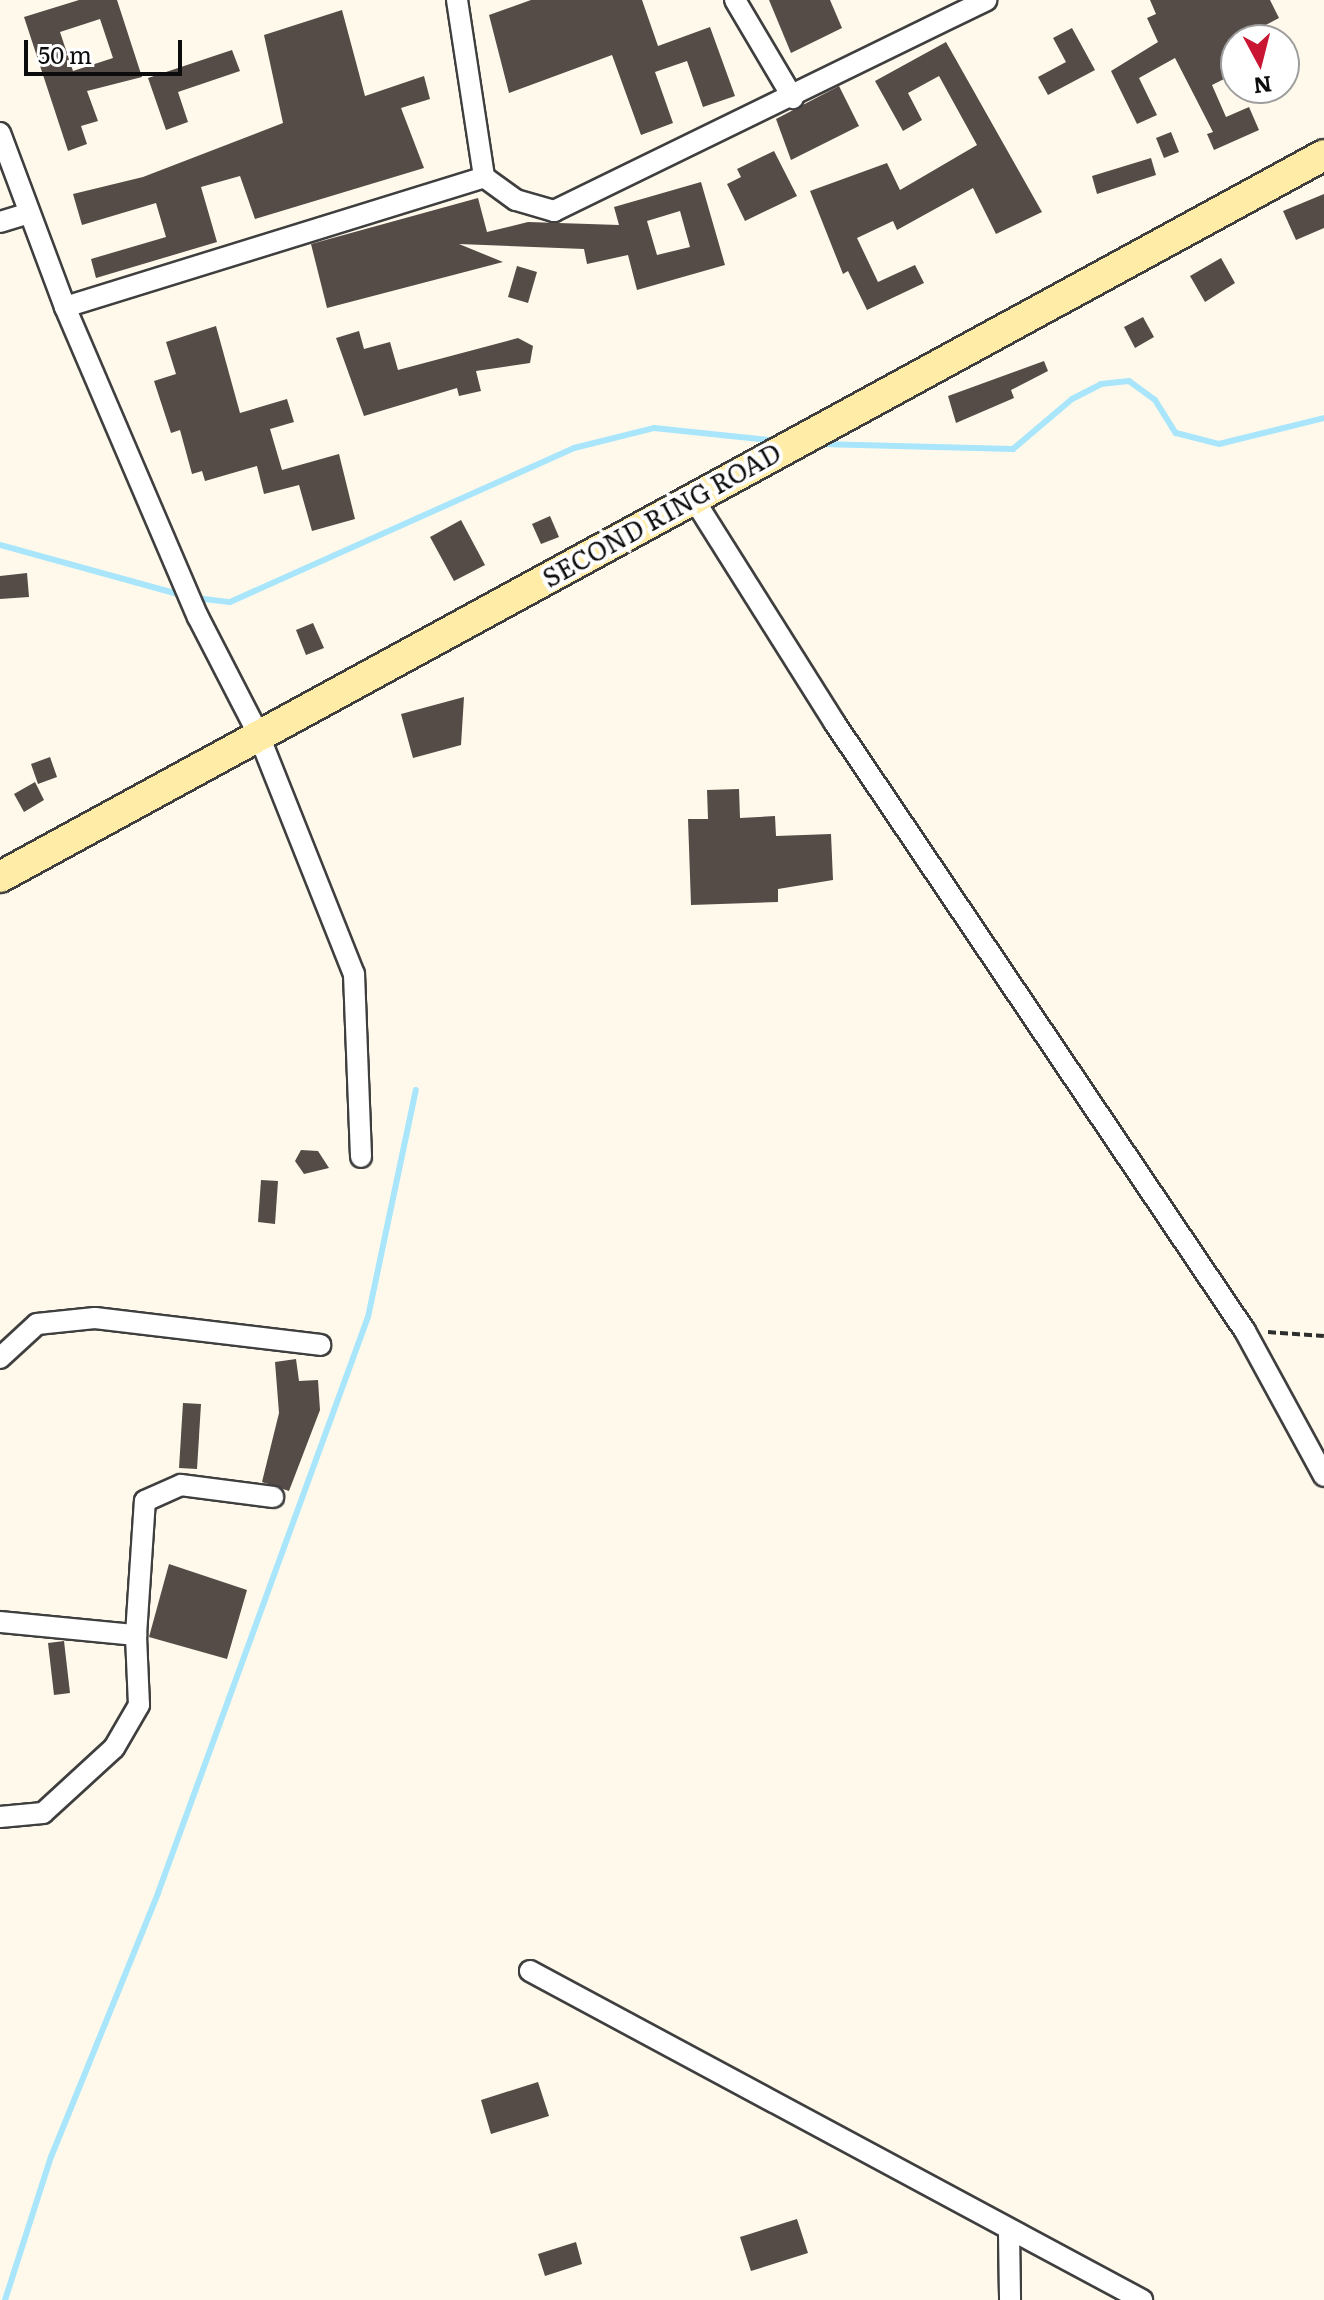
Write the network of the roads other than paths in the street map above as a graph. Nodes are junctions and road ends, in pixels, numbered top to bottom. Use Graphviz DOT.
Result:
graph roads {
  1 [pos="457,0"];
  2 [pos="735,0"];
  3 [pos="986,0"];
  4 [pos="793,98"];
  5 [pos="0,133"];
  6 [pos="1324,155"];
  7 [pos="484,177"];
  8 [pos="29,213"];
  9 [pos="0,222"];
  10 [pos="65,307"];
  11 [pos="693,498"];
  12 [pos="258,733"];
  13 [pos="0,877"];
  14 [pos="361,1157"];
  15 [pos="320,1345"];
  16 [pos="0,1358"];
  17 [pos="1324,1476"];
  18 [pos="273,1497"];
  19 [pos="0,1622"];
  20 [pos="136,1635"];
  21 [pos="0,1817"];
  22 [pos="530,1971"];
  23 [pos="1009,2233"];
  24 [pos="1010,2300"];
  25 [pos="1142,2300"];
  1 -- 7 [label="street"];
  2 -- 4 [label="street"];
  3 -- 4 [label="street"];
  4 -- 7 [label="street"];
  5 -- 8 [label="street"];
  6 -- 11 [label="main road, SECOND RING ROAD"];
  7 -- 10 [label="street"];
  8 -- 9 [label="street"];
  8 -- 10 [label="street"];
  10 -- 12 [label="street"];
  11 -- 12 [label="main road, SECOND RING ROAD"];
  11 -- 17 [label="street"];
  12 -- 13 [label="main road, SECOND RING ROAD"];
  12 -- 14 [label="street"];
  15 -- 16 [label="street"];
  18 -- 20 [label="street"];
  19 -- 20 [label="street"];
  20 -- 21 [label="street"];
  22 -- 23 [label="street"];
  23 -- 24 [label="street"];
  23 -- 25 [label="street"];
}
